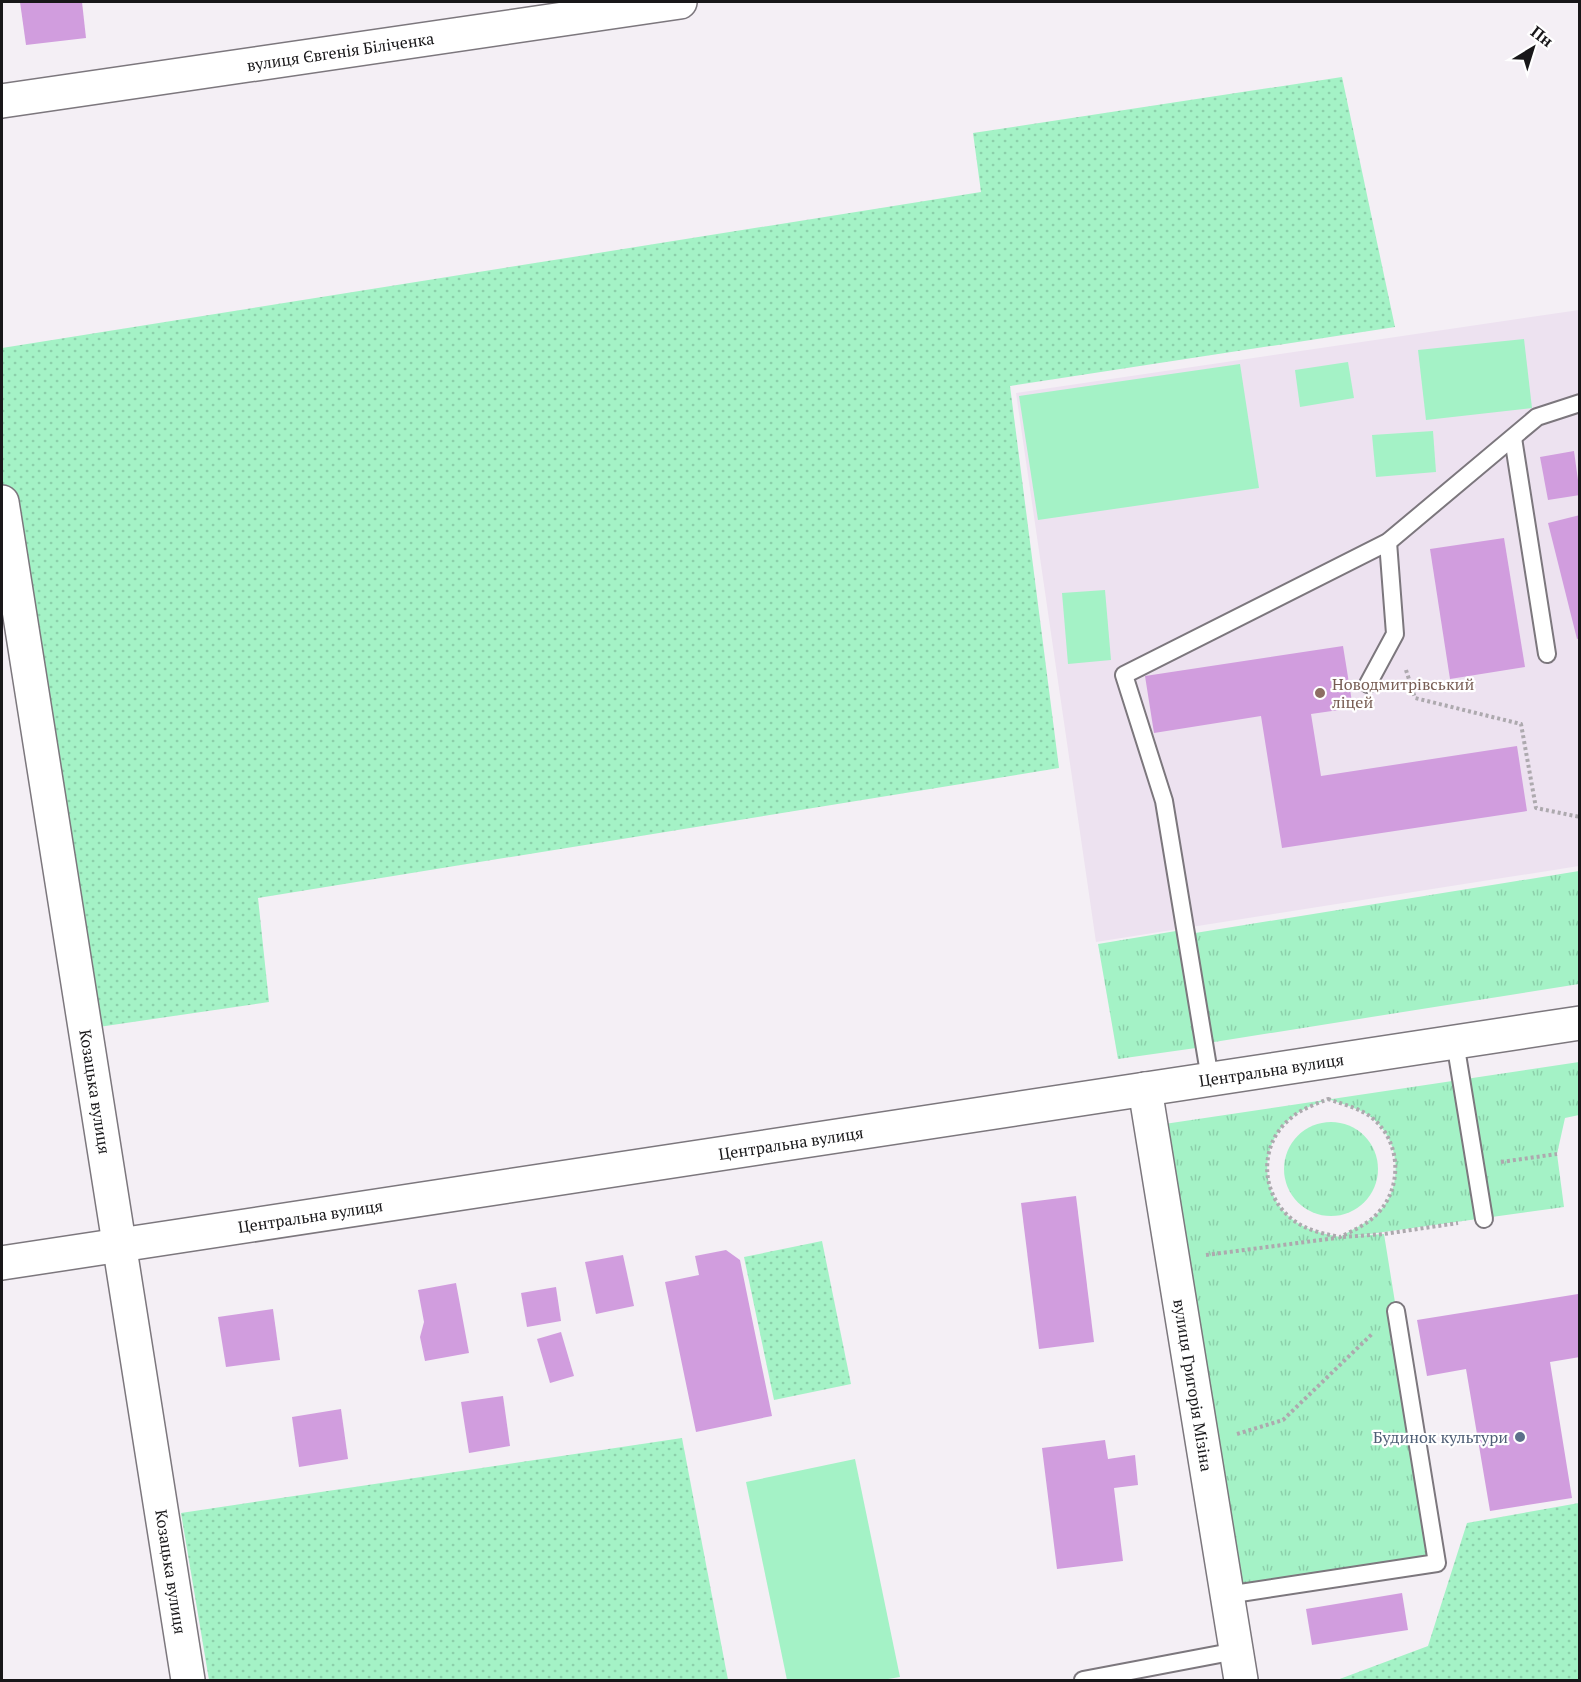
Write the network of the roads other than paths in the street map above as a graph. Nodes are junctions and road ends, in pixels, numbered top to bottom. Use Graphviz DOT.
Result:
graph roads {
  1 [pos="680,2"];
  2 [pos="2,101"];
  3 [pos="1580,403"];
  4 [pos="1513,438"];
  5 [pos="2,502"];
  6 [pos="1388,542"];
  7 [pos="1547,654"];
  8 [pos="1368,684"];
  9 [pos="1580,1023"];
  10 [pos="1455,1042"];
  11 [pos="1210,1079"];
  12 [pos="1145,1089"];
  13 [pos="1484,1219"];
  14 [pos="119,1245"];
  15 [pos="2,1263"];
  16 [pos="1396,1311"];
  17 [pos="1227,1595"];
  18 [pos="1238,1666"];
  19 [pos="188,1680"];
  20 [pos="1083,1680"];
  1 -- 2 [label="street, вулиця Євгенія Біліченка"];
  3 -- 4 [label="lane"];
  4 -- 6 [label="lane"];
  4 -- 7 [label="lane"];
  5 -- 14 [label="street, Козацька вулиця"];
  6 -- 8 [label="lane"];
  6 -- 11 [label="lane"];
  9 -- 10 [label="street, Центральна вулиця"];
  10 -- 11 [label="street, Центральна вулиця"];
  10 -- 13 [label="lane"];
  11 -- 12 [label="street, Центральна вулиця"];
  12 -- 14 [label="street, Центральна вулиця"];
  12 -- 17 [label="street, вулиця Григорія Мізіна"];
  14 -- 15 [label="street, Центральна вулиця"];
  14 -- 19 [label="street, Козацька вулиця"];
  16 -- 17 [label="lane"];
  17 -- 18 [label="street, вулиця Григорія Мізіна"];
  18 -- 20 [label="lane"];
}
